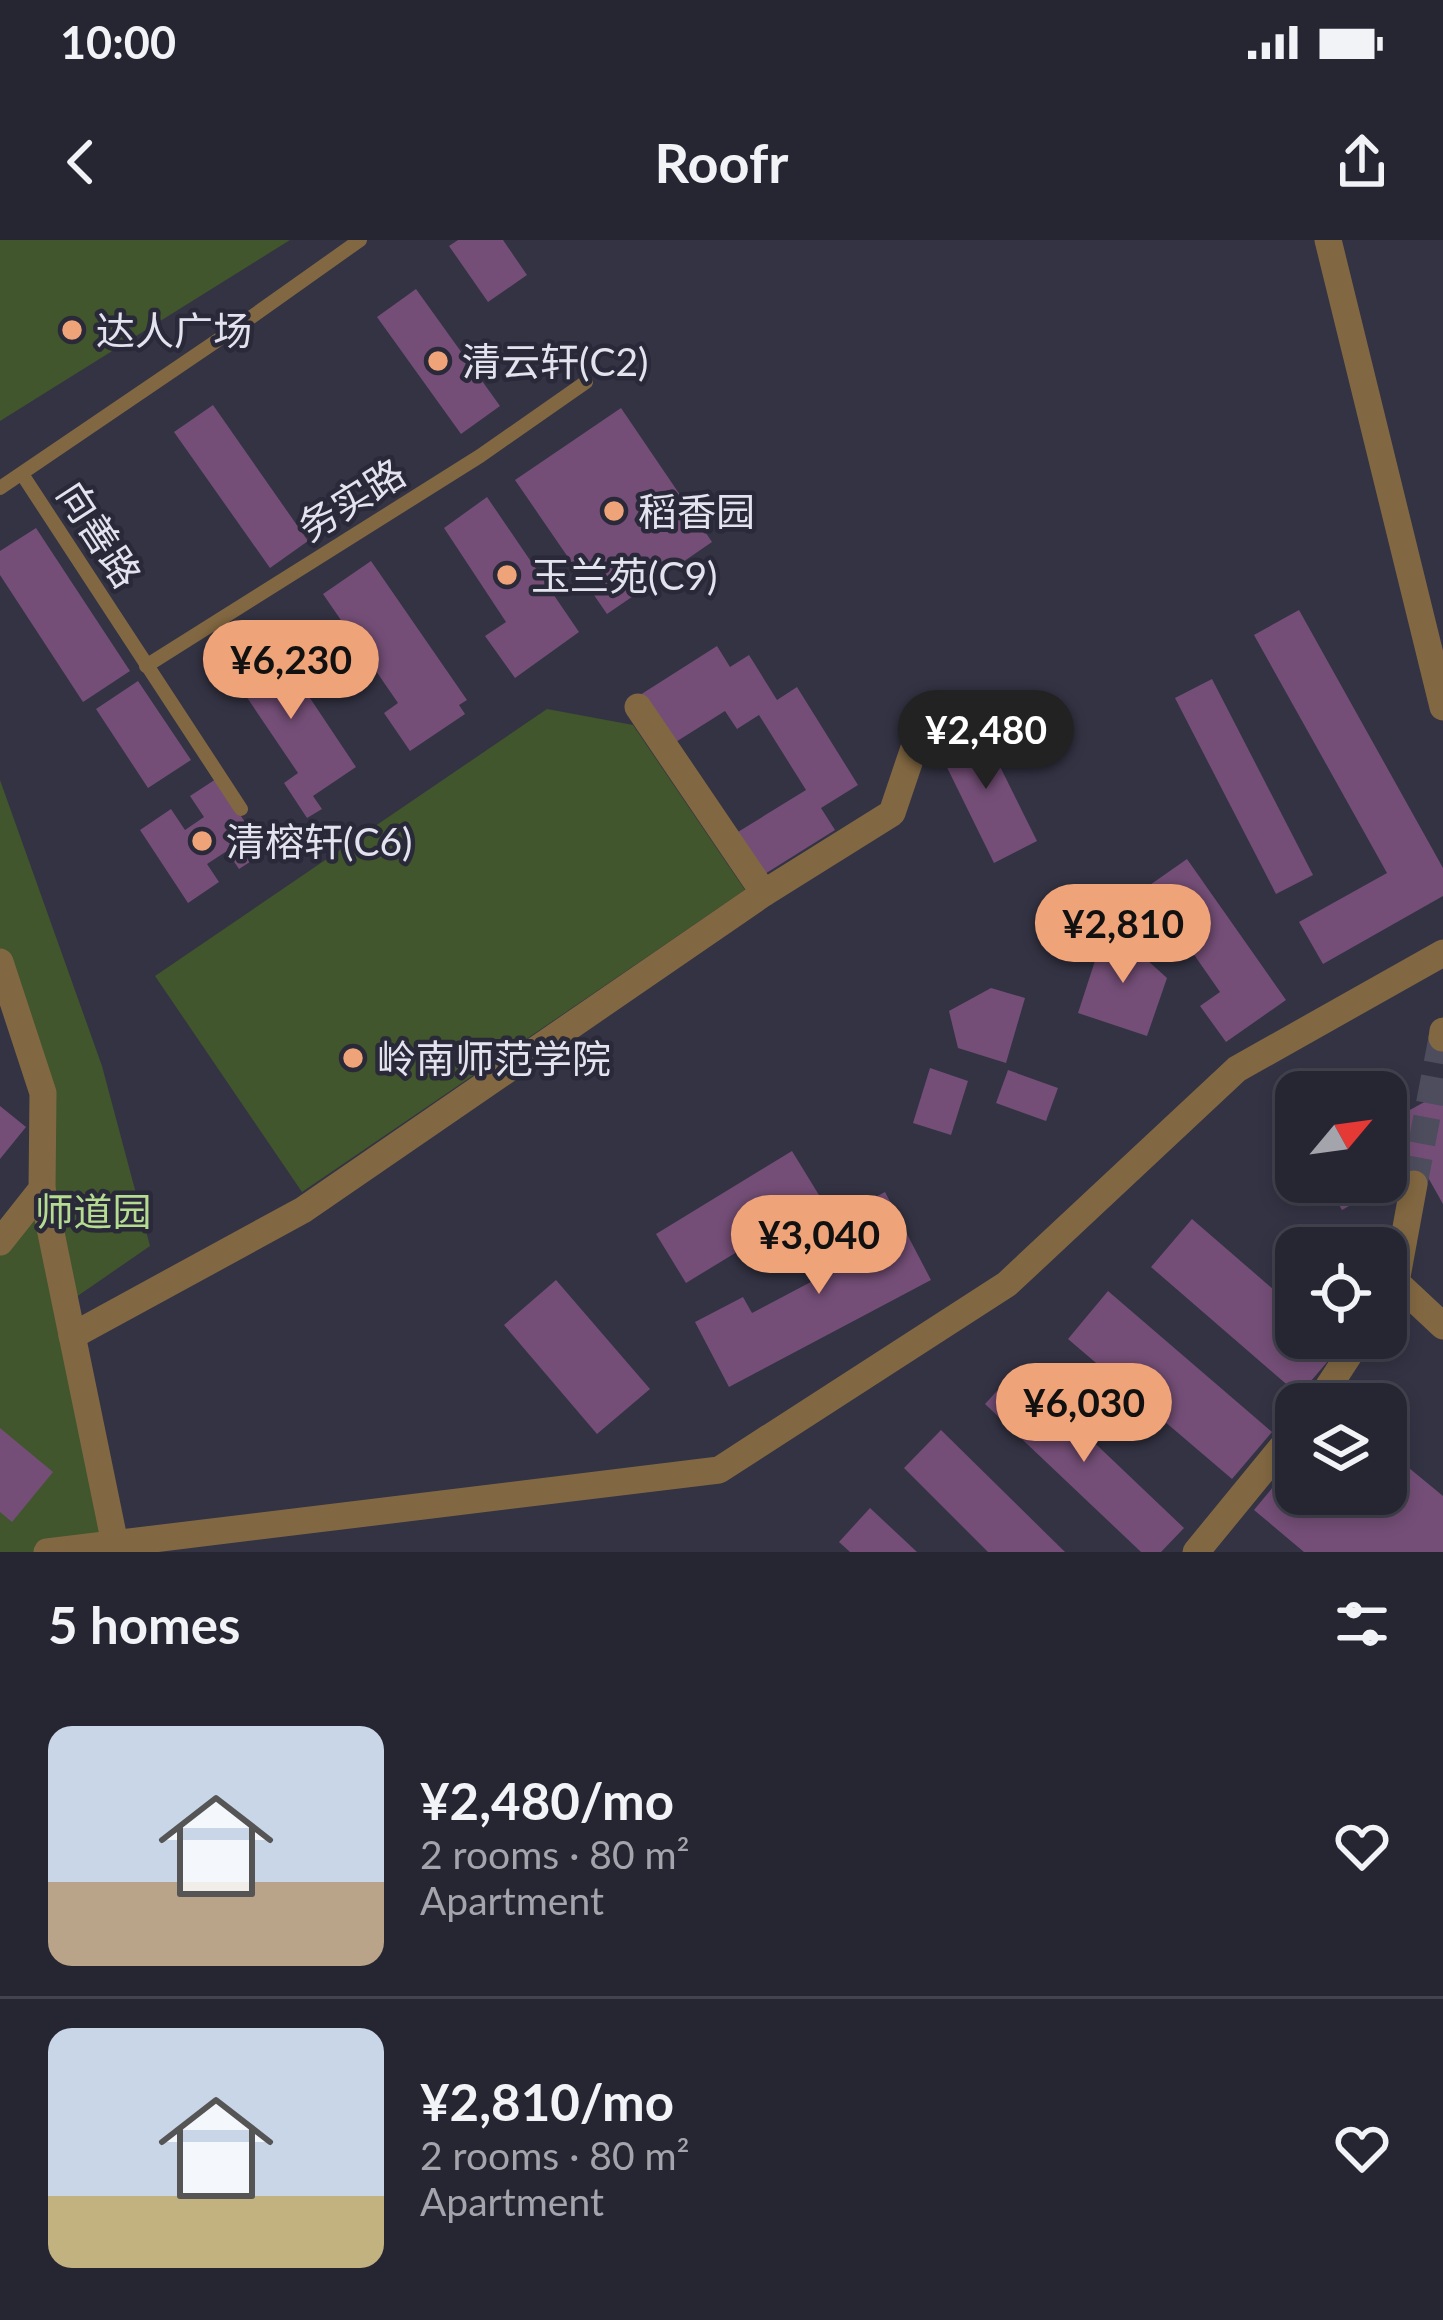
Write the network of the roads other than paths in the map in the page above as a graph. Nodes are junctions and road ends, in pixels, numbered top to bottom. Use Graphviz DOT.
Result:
graph roads {
  1 [pos="360,240"];
  2 [pos="1328,240"];
  3 [pos="586,382"];
  4 [pos="22,474"];
  5 [pos="0,488"];
  6 [pos="146,666"];
  7 [pos="638,706"];
  8 [pos="1443,706"];
  9 [pos="959,710"];
  10 [pos="241,809"];
  11 [pos="764,893"];
  12 [pos="1443,953"];
  13 [pos="0,962"];
  14 [pos="1414,1184"];
  15 [pos="42,1189"];
  16 [pos="1405,1227"];
  17 [pos="0,1241"];
  18 [pos="1407,1300"];
  19 [pos="1443,1326"];
  20 [pos="72,1336"];
  21 [pos="1275,1456"];
  22 [pos="115,1544"];
  23 [pos="47,1552"];
  24 [pos="1197,1552"];
  1 -- 4 [label="lane"];
  2 -- 8 [label="street"];
  3 -- 6 [label="lane, 务实路"];
  4 -- 5 [label="lane"];
  4 -- 6 [label="lane, 向善路"];
  6 -- 10 [label="lane, 向善路"];
  7 -- 11 [label="street"];
  9 -- 11 [label="street"];
  11 -- 20 [label="street"];
  12 -- 22 [label="street"];
  13 -- 15 [label="street"];
  14 -- 16 [label="street"];
  15 -- 17 [label="street"];
  15 -- 20 [label="street"];
  18 -- 19 [label="street"];
  20 -- 22 [label="street"];
  21 -- 24 [label="street"];
  22 -- 23 [label="street"];
}
